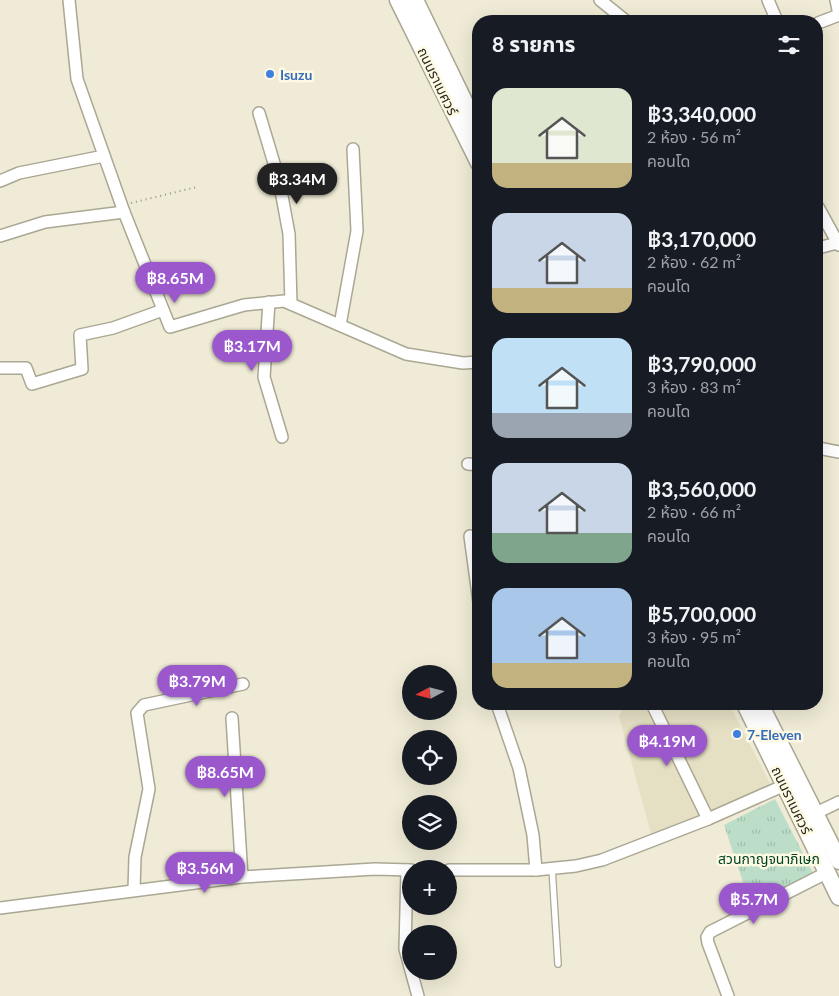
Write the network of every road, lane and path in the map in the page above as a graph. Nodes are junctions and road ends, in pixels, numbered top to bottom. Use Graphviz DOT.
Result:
graph roads {
  1 [pos="69,0"];
  2 [pos="600,0"];
  3 [pos="768,0"];
  4 [pos="836,0"];
  5 [pos="410,3"];
  6 [pos="619,15"];
  7 [pos="774,15"];
  8 [pos="823,21"];
  9 [pos="259,113"];
  10 [pos="472,119"];
  11 [pos="472,147"];
  12 [pos="353,149"];
  13 [pos="104,156"];
  14 [pos="0,181"];
  15 [pos="197,187"];
  16 [pos="123,208"];
  17 [pos="823,216"];
  18 [pos="0,236"];
  19 [pos="838,244"];
  20 [pos="823,247"];
  21 [pos="269,302"];
  22 [pos="291,304"];
  23 [pos="163,310"];
  24 [pos="340,325"];
  25 [pos="472,362"];
  26 [pos="0,368"];
  27 [pos="282,437"];
  28 [pos="823,449"];
  29 [pos="839,452"];
  30 [pos="470,536"];
  31 [pos="472,551"];
  32 [pos="244,684"];
  33 [pos="499,710"];
  34 [pos="655,710"];
  35 [pos="748,710"];
  36 [pos="763,710"];
  37 [pos="232,718"];
  38 [pos="785,785"];
  39 [pos="839,802"];
  40 [pos="814,814"];
  41 [pos="708,819"];
  42 [pos="833,866"];
  43 [pos="552,868"];
  44 [pos="402,870"];
  45 [pos="457,870"];
  46 [pos="536,870"];
  47 [pos="242,877"];
  48 [pos="134,889"];
  49 [pos="839,897"];
  50 [pos="0,908"];
  51 [pos="407,915"];
  52 [pos="558,964"];
  53 [pos="418,996"];
  54 [pos="728,996"];
  1 -- 13 [label="street"];
  2 -- 6 [label="street"];
  3 -- 7 [label="street"];
  4 -- 8 [label="street"];
  5 -- 10 [label="main road, ถนนราเมศวร์"];
  5 -- 11 [label="main road, ถนนราเมศวร์"];
  9 -- 22 [label="street"];
  12 -- 24 [label="street"];
  13 -- 14 [label="street"];
  13 -- 16 [label="street"];
  15 -- 16 [label="path"];
  16 -- 18 [label="street"];
  16 -- 23 [label="street"];
  17 -- 19 [label="street"];
  19 -- 20 [label="street"];
  21 -- 22 [label="street"];
  21 -- 23 [label="street"];
  21 -- 27 [label="street"];
  22 -- 24 [label="street"];
  23 -- 26 [label="street"];
  24 -- 25 [label="street"];
  28 -- 29 [label="street"];
  30 -- 31 [label="street"];
  32 -- 48 [label="street"];
  33 -- 46 [label="street"];
  34 -- 41 [label="street"];
  35 -- 38 [label="main road, ถนนราเมศวร์"];
  36 -- 40 [label="main road, ถนนราเมศวร์"];
  37 -- 47 [label="street"];
  38 -- 41 [label="street"];
  38 -- 42 [label="main road, ถนนราเมศวร์"];
  39 -- 40 [label="street"];
  40 -- 42 [label="main road, ถนนราเมศวร์"];
  41 -- 43 [label="street"];
  42 -- 49 [label="main road, ถนนราเมศวร์"];
  42 -- 54 [label="street"];
  43 -- 46 [label="street"];
  43 -- 52 [label="lane"];
  44 -- 47 [label="street"];
  45 -- 46 [label="street"];
  47 -- 48 [label="street"];
  48 -- 50 [label="street"];
  51 -- 53 [label="street"];
}
